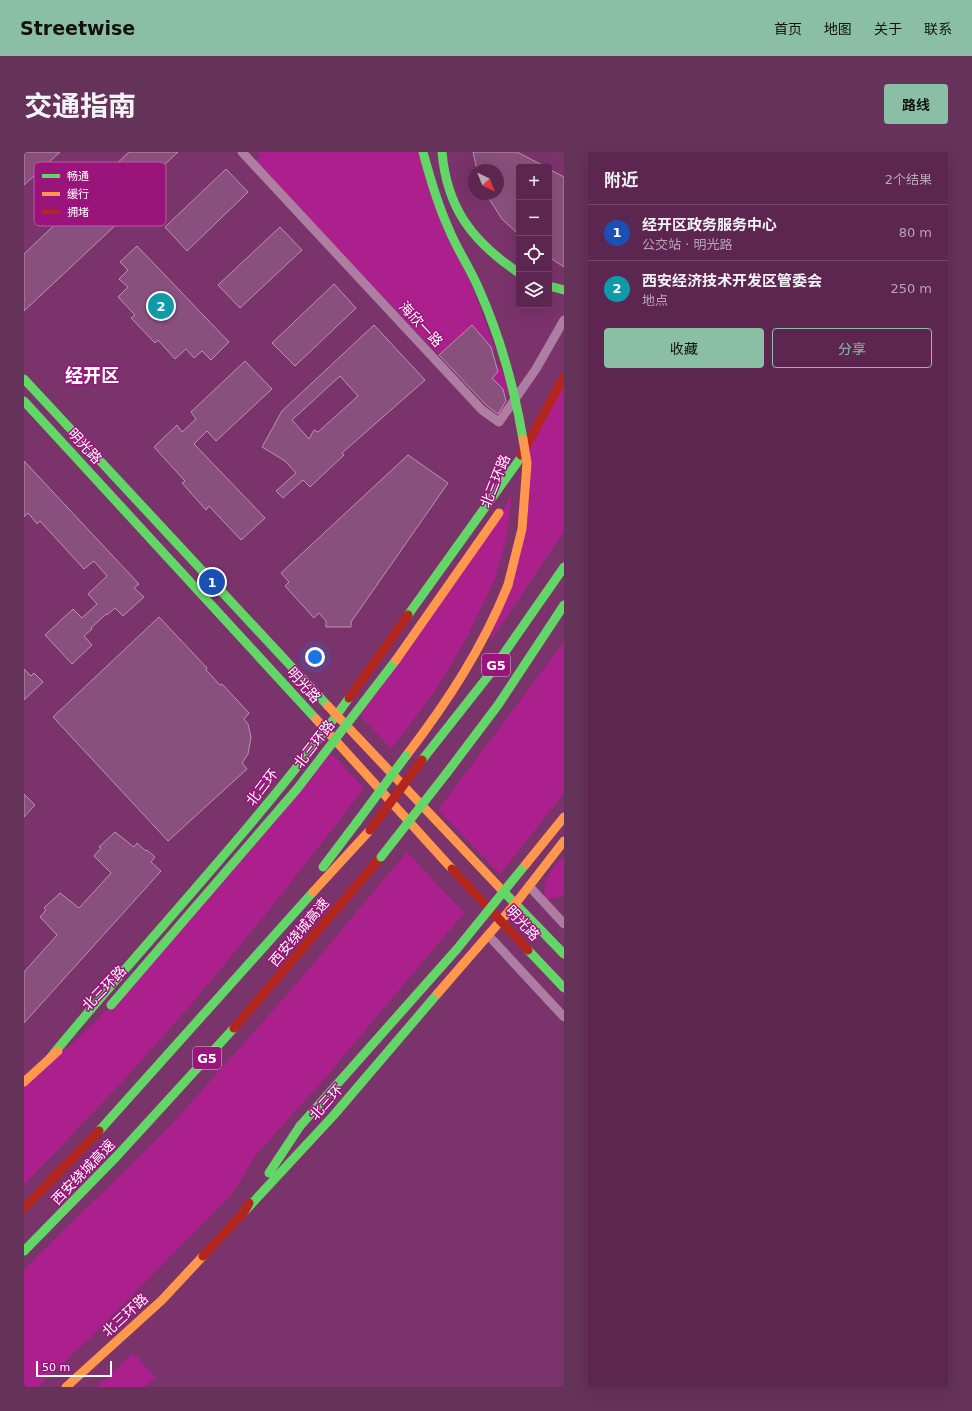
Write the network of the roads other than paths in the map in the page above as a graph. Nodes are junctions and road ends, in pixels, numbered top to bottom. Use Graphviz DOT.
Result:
graph roads {
  1 [pos="242,152"];
  2 [pos="423,152"];
  3 [pos="442,152"];
  4 [pos="517,272"];
  5 [pos="552,287"];
  6 [pos="564,290"];
  7 [pos="564,320"];
  8 [pos="564,377"];
  9 [pos="24,379"];
  10 [pos="24,400"];
  11 [pos="519,460"];
  12 [pos="507,493"];
  13 [pos="501,510"];
  14 [pos="564,567"];
  15 [pos="564,605"];
  16 [pos="564,612"];
  17 [pos="539,644"];
  18 [pos="336,714"];
  19 [pos="326,730"];
  20 [pos="564,817"];
  21 [pos="564,841"];
  22 [pos="529,886"];
  23 [pos="516,903"];
  24 [pos="502,920"];
  25 [pos="564,924"];
  26 [pos="488,936"];
  27 [pos="267,943"];
  28 [pos="564,954"];
  29 [pos="564,988"];
  30 [pos="108,1007"];
  31 [pos="564,1017"];
  32 [pos="94,1019"];
  33 [pos="50,1058"];
  34 [pos="24,1082"];
  35 [pos="24,1208"];
  36 [pos="244,1212"];
  37 [pos="24,1251"];
  38 [pos="66,1387"];
  1 -- 7 [label="street, 海欣一路"];
  2 -- 27 [label="main road, bridge"];
  3 -- 4 [label="main road"];
  5 -- 6 [label="main road"];
  8 -- 11 [label="main road, 北三环路"];
  9 -- 18 [label="main road, 明光路"];
  10 -- 19 [label="main road, 明光路"];
  11 -- 12 [label="main road, 北三环路"];
  11 -- 18 [label="main road, 北三环"];
  13 -- 30 [label="main road, 北三环路, bridge"];
  14 -- 27 [label="main road, 西安绕城高速 / G5, bridge"];
  15 -- 17 [label="main road, 西安绕城高速 / G5"];
  16 -- 17 [label="main road"];
  17 -- 37 [label="main road, 西安绕城高速 / G5, bridge"];
  18 -- 19 [label="main road, 北三环"];
  18 -- 23 [label="main road, 明光路"];
  19 -- 24 [label="main road, 明光路"];
  19 -- 33 [label="main road, 北三环"];
  20 -- 36 [label="main road, 北三环路, bridge"];
  21 -- 22 [label="main road, 北三环"];
  22 -- 23 [label="main road, 北三环"];
  22 -- 25 [label="street"];
  23 -- 24 [label="main road, 北三环"];
  23 -- 28 [label="main road, 明光路"];
  24 -- 26 [label="main road, 北三环"];
  24 -- 29 [label="main road, 明光路"];
  26 -- 31 [label="street"];
  26 -- 36 [label="main road, 北三环"];
  27 -- 35 [label="main road, 西安绕城高速 / G5"];
  32 -- 33 [label="main road, 北三环路"];
  33 -- 34 [label="main road, 北三环路"];
  36 -- 38 [label="main road, 北三环路"];
}
